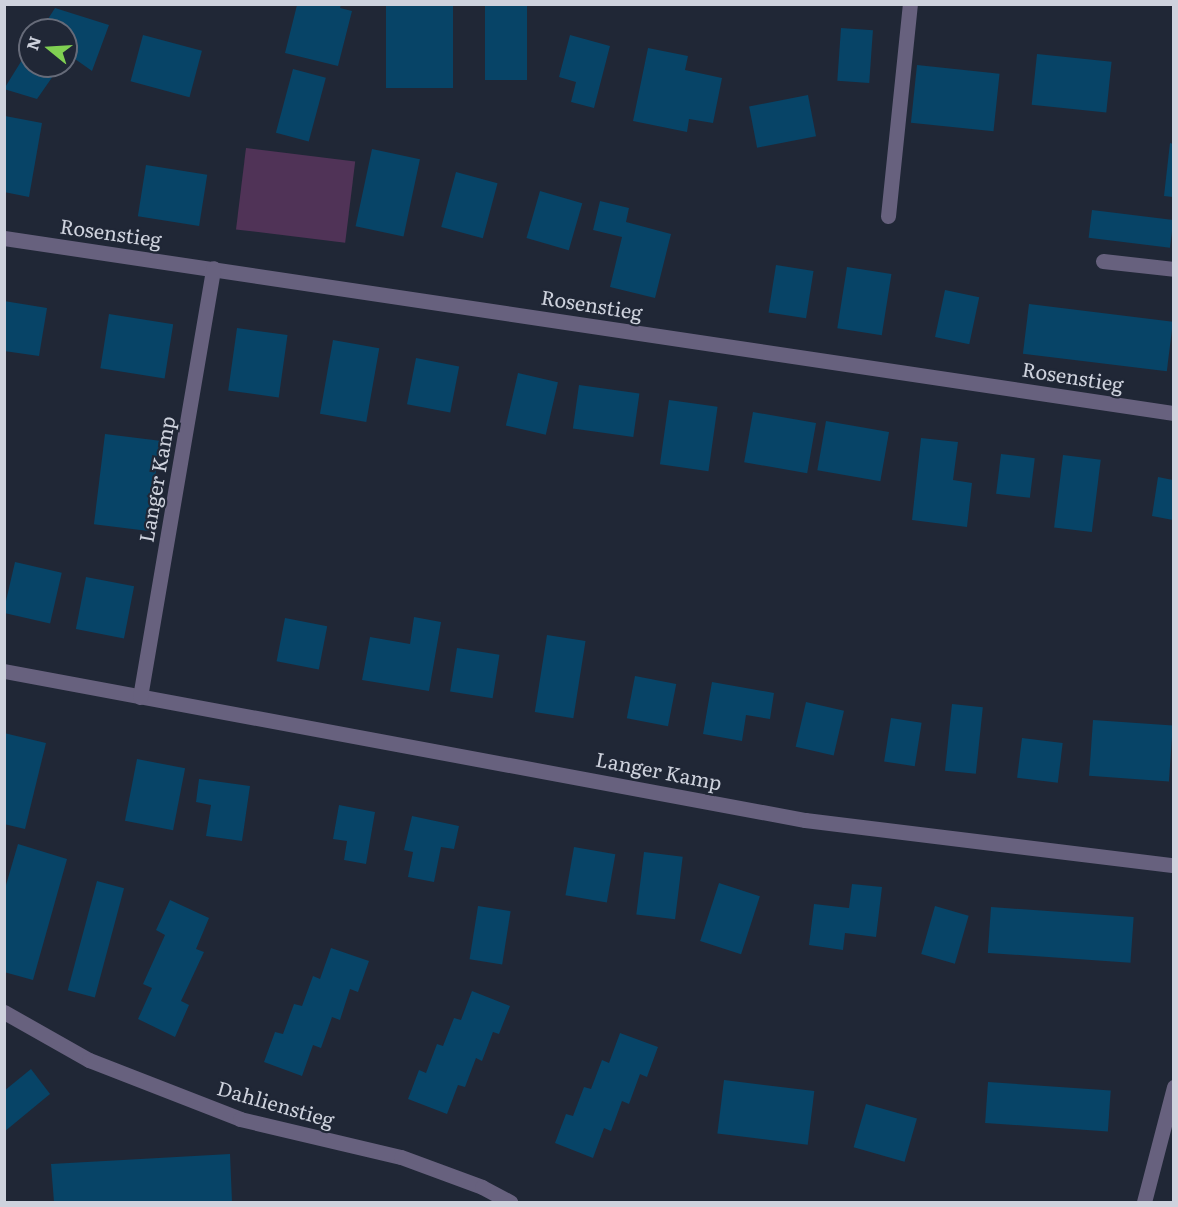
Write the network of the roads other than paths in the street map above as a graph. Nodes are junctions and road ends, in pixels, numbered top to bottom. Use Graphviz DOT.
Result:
graph roads {
  1 [pos="910,4"];
  2 [pos="888,216"];
  3 [pos="4,238"];
  4 [pos="1103,261"];
  5 [pos="213,268"];
  6 [pos="1173,269"];
  7 [pos="1173,413"];
  8 [pos="4,670"];
  9 [pos="140,697"];
  10 [pos="1173,865"];
  11 [pos="4,1012"];
  12 [pos="1173,1086"];
  13 [pos="510,1203"];
  14 [pos="1144,1203"];
  1 -- 2 [label="street"];
  3 -- 5 [label="street, Rosenstieg"];
  4 -- 6 [label="street"];
  5 -- 7 [label="street, Rosenstieg"];
  5 -- 9 [label="street, Langer Kamp"];
  8 -- 9 [label="street, Langer Kamp"];
  9 -- 10 [label="street, Langer Kamp"];
  11 -- 13 [label="street, Dahlienstieg"];
  12 -- 14 [label="street"];
}
